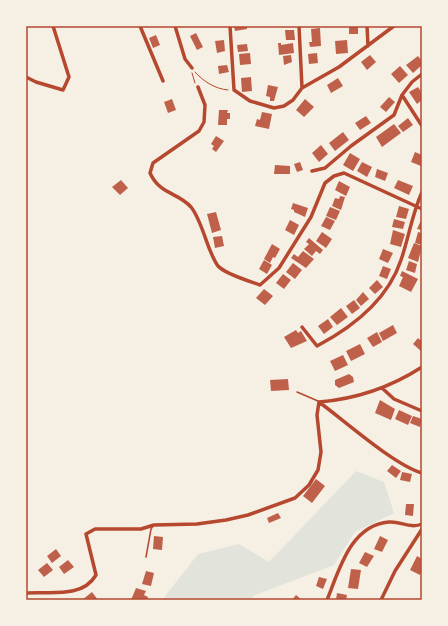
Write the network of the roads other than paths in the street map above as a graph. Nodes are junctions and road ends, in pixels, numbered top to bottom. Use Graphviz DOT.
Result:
graph roads {
  1 [pos="53,26"];
  2 [pos="140,26"];
  3 [pos="175,26"];
  4 [pos="230,26"];
  5 [pos="299,26"];
  6 [pos="367,26"];
  7 [pos="394,26"];
  8 [pos="368,46"];
  9 [pos="192,68"];
  10 [pos="422,74"];
  11 [pos="26,77"];
  12 [pos="163,81"];
  13 [pos="198,87"];
  14 [pos="302,88"];
  15 [pos="402,95"];
  16 [pos="422,126"];
  17 [pos="312,171"];
  18 [pos="422,192"];
  19 [pos="416,206"];
  20 [pos="422,209"];
  21 [pos="302,327"];
  22 [pos="422,366"];
  23 [pos="382,388"];
  24 [pos="297,392"];
  25 [pos="320,402"];
  26 [pos="422,411"];
  27 [pos="422,473"];
  28 [pos="154,524"];
  29 [pos="422,524"];
  30 [pos="422,529"];
  31 [pos="146,557"];
  32 [pos="26,593"];
  33 [pos="327,600"];
  34 [pos="381,600"];
  1 -- 11 [label="street"];
  2 -- 12 [label="street"];
  3 -- 9 [label="street"];
  4 -- 14 [label="street"];
  5 -- 14 [label="street"];
  6 -- 8 [label="street"];
  7 -- 8 [label="street"];
  8 -- 14 [label="street"];
  10 -- 15 [label="street"];
  13 -- 19 [label="street"];
  15 -- 16 [label="street"];
  15 -- 17 [label="street"];
  18 -- 19 [label="street"];
  19 -- 20 [label="street"];
  19 -- 21 [label="street"];
  22 -- 23 [label="street"];
  23 -- 25 [label="street"];
  23 -- 26 [label="street"];
  24 -- 25 [label="lane"];
  25 -- 27 [label="street"];
  25 -- 28 [label="street"];
  28 -- 31 [label="lane"];
  28 -- 32 [label="street"];
  29 -- 33 [label="street"];
  30 -- 34 [label="street"];
}
